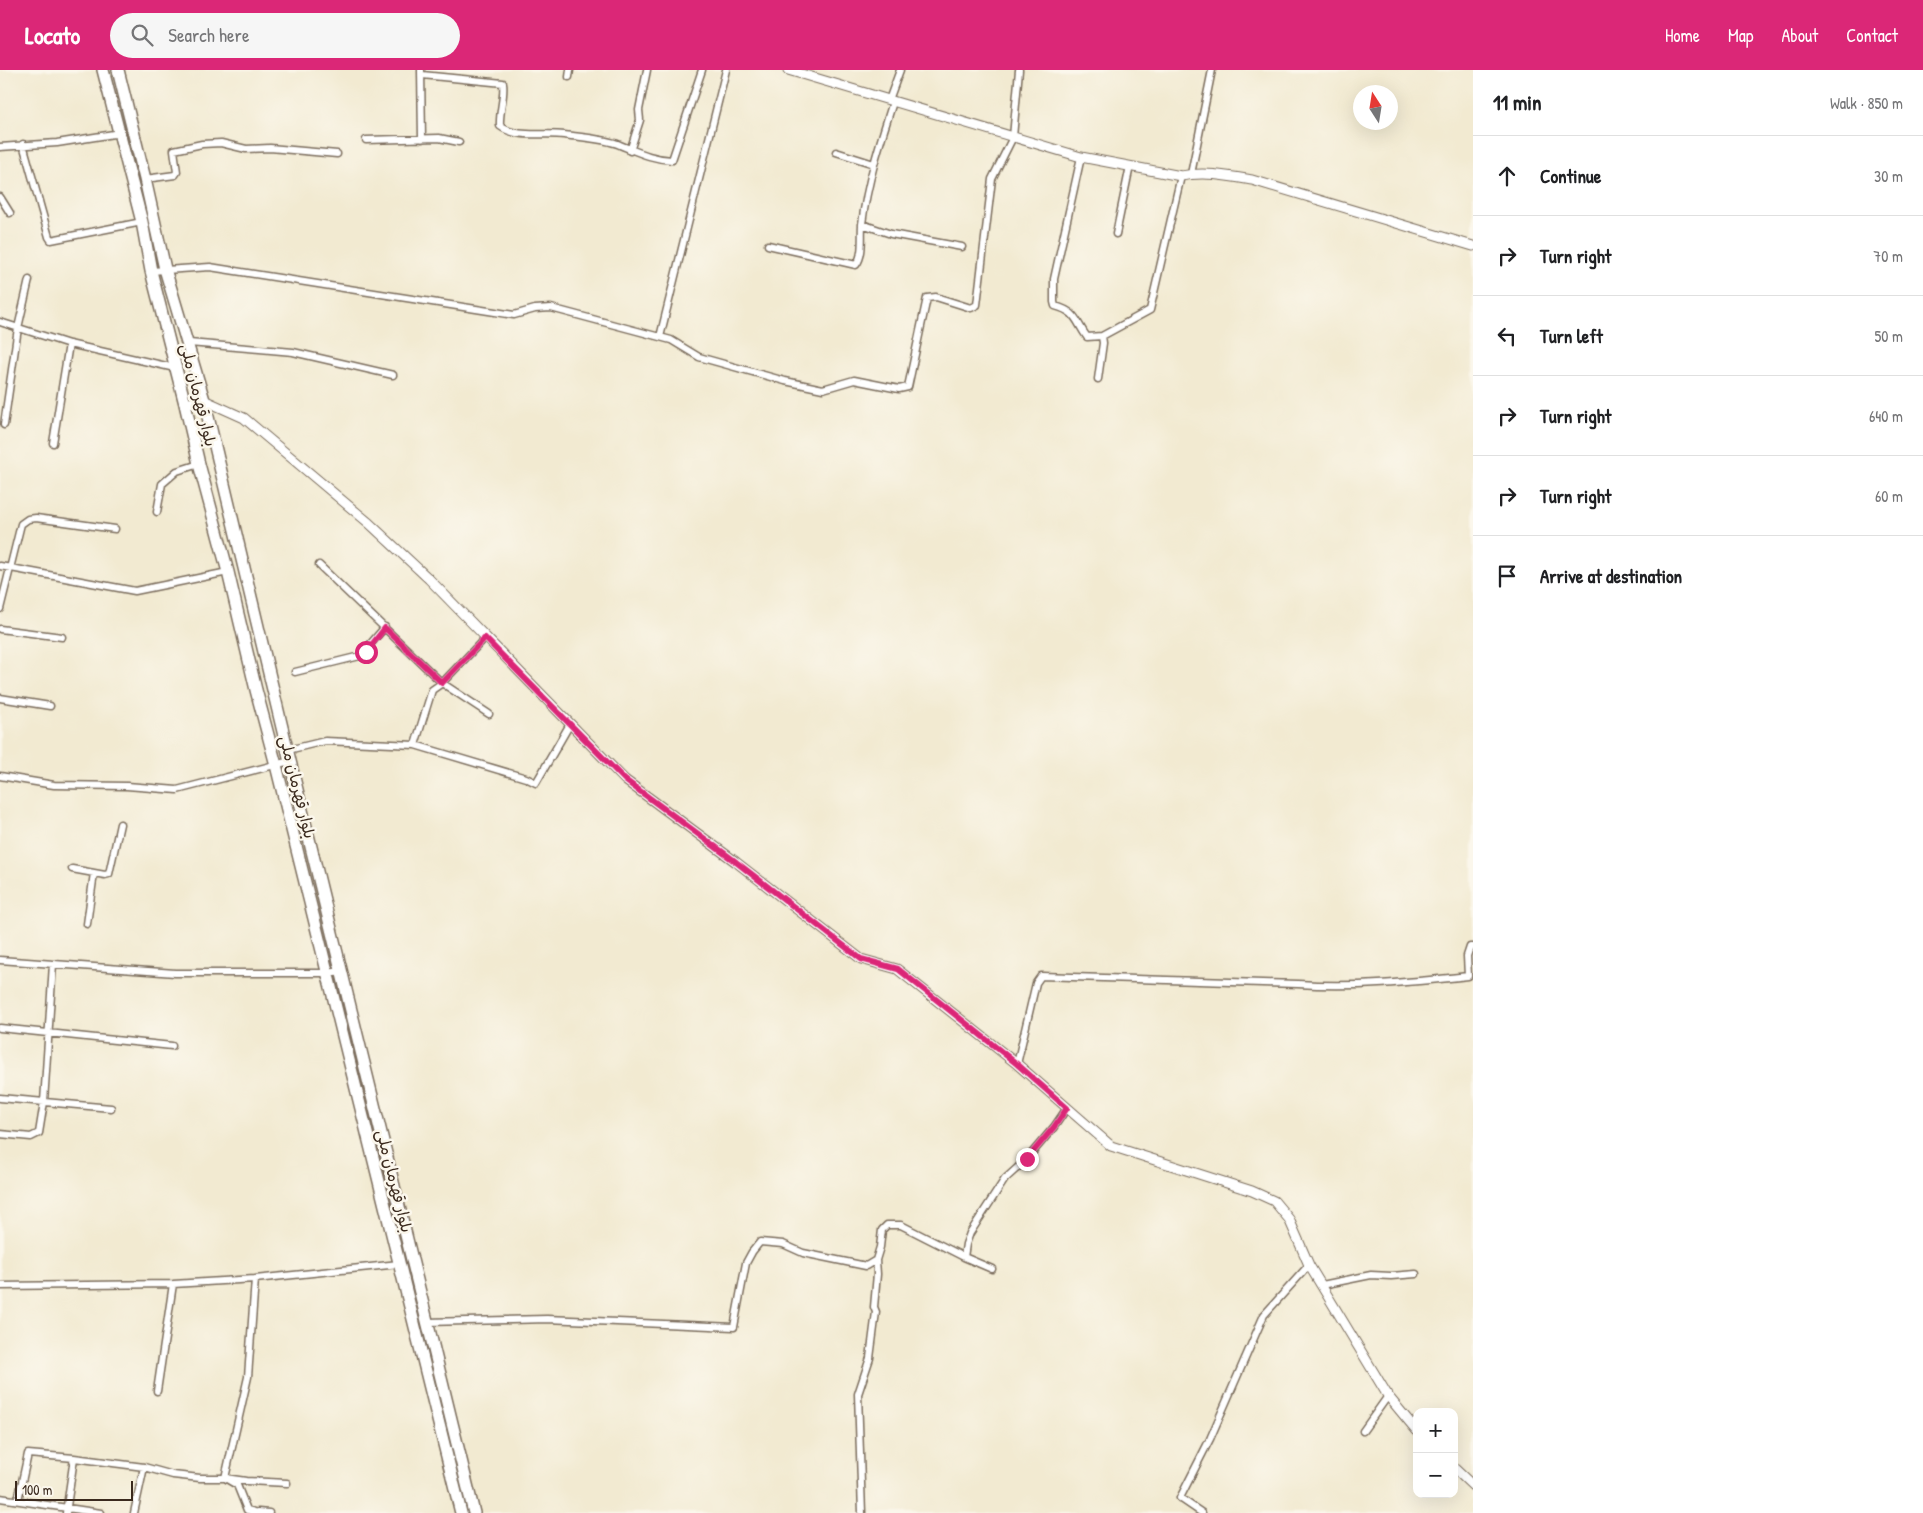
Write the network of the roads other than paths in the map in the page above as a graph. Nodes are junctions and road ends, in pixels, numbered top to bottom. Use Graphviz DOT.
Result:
graph roads {
  1 [pos="103,70"];
  2 [pos="118,70"];
  3 [pos="648,70"];
  4 [pos="702,70"];
  5 [pos="726,70"];
  6 [pos="788,70"];
  7 [pos="900,70"];
  8 [pos="1019,70"];
  9 [pos="1212,70"];
  10 [pos="421,72"];
  11 [pos="819,74"];
  12 [pos="891,101"];
  13 [pos="120,133"];
  14 [pos="1013,137"];
  15 [pos="422,138"];
  16 [pos="366,140"];
  17 [pos="459,142"];
  18 [pos="23,144"];
  19 [pos="0,147"];
  20 [pos="630,150"];
  21 [pos="836,152"];
  22 [pos="337,154"];
  23 [pos="1081,157"];
  24 [pos="874,164"];
  25 [pos="1130,166"];
  26 [pos="1191,174"];
  27 [pos="1181,176"];
  28 [pos="145,179"];
  29 [pos="0,197"];
  30 [pos="10,214"];
  31 [pos="142,222"];
  32 [pos="862,224"];
  33 [pos="1116,234"];
  34 [pos="768,245"];
  35 [pos="1473,246"];
  36 [pos="962,247"];
  37 [pos="165,269"];
  38 [pos="151,271"];
  39 [pos="29,280"];
  40 [pos="0,322"];
  41 [pos="18,328"];
  42 [pos="1102,336"];
  43 [pos="660,337"];
  44 [pos="189,343"];
  45 [pos="70,344"];
  46 [pos="175,368"];
  47 [pos="393,375"];
  48 [pos="1098,379"];
  49 [pos="204,400"];
  50 [pos="185,404"];
  51 [pos="4,425"];
  52 [pos="53,443"];
  53 [pos="199,464"];
  54 [pos="157,512"];
  55 [pos="114,529"];
  56 [pos="319,565"];
  57 [pos="0,566"];
  58 [pos="10,568"];
  59 [pos="228,572"];
  60 [pos="0,609"];
  61 [pos="385,628"];
  62 [pos="0,629"];
  63 [pos="62,637"];
  64 [pos="485,638"];
  65 [pos="295,672"];
  66 [pos="442,683"];
  67 [pos="0,698"];
  68 [pos="50,706"];
  69 [pos="489,714"];
  70 [pos="570,724"];
  71 [pos="415,745"];
  72 [pos="289,756"];
  73 [pos="276,765"];
  74 [pos="0,776"];
  75 [pos="120,824"];
  76 [pos="72,869"];
  77 [pos="94,873"];
  78 [pos="87,924"];
  79 [pos="1473,947"];
  80 [pos="0,960"];
  81 [pos="53,964"];
  82 [pos="342,972"];
  83 [pos="327,973"];
  84 [pos="0,1028"];
  85 [pos="49,1033"];
  86 [pos="172,1046"];
  87 [pos="1017,1064"];
  88 [pos="0,1098"];
  89 [pos="44,1102"];
  90 [pos="111,1108"];
  91 [pos="1067,1108"];
  92 [pos="0,1134"];
  93 [pos="964,1257"];
  94 [pos="876,1260"];
  95 [pos="399,1264"];
  96 [pos="1309,1265"];
  97 [pos="992,1269"];
  98 [pos="1416,1274"];
  99 [pos="255,1279"];
  100 [pos="173,1284"];
  101 [pos="1322,1285"];
  102 [pos="0,1286"];
  103 [pos="427,1322"];
  104 [pos="157,1391"];
  105 [pos="1388,1396"];
  106 [pos="1413,1426"];
  107 [pos="1363,1432"];
  108 [pos="74,1458"];
  109 [pos="144,1466"];
  110 [pos="1458,1472"];
  111 [pos="225,1478"];
  112 [pos="287,1483"];
  113 [pos="1473,1486"];
  114 [pos="0,1498"];
  115 [pos="18,1500"];
  116 [pos="67,1510"];
  117 [pos="101,1513"];
  118 [pos="134,1513"];
  119 [pos="258,1513"];
  120 [pos="269,1513"];
  121 [pos="461,1513"];
  122 [pos="474,1513"];
  123 [pos="862,1513"];
  124 [pos="1202,1513"];
  1 -- 13 [label="highway, بلوار قهرمان ملی"];
  2 -- 28 [label="highway, بلوار قهرمان ملی"];
  3 -- 20 [label="street"];
  4 -- 20 [label="street"];
  5 -- 43 [label="street"];
  6 -- 11 [label="street"];
  7 -- 12 [label="street"];
  8 -- 14 [label="street"];
  9 -- 26 [label="street"];
  10 -- 15 [label="street"];
  10 -- 20 [label="street"];
  11 -- 12 [label="street"];
  12 -- 14 [label="street"];
  12 -- 24 [label="street"];
  13 -- 18 [label="street"];
  13 -- 31 [label="highway, بلوار قهرمان ملی"];
  14 -- 23 [label="street"];
  14 -- 43 [label="street"];
  15 -- 16 [label="street"];
  15 -- 17 [label="street"];
  18 -- 19 [label="street"];
  18 -- 31 [label="street"];
  21 -- 24 [label="street"];
  22 -- 28 [label="street"];
  23 -- 25 [label="street"];
  23 -- 42 [label="street"];
  24 -- 32 [label="street"];
  25 -- 27 [label="street"];
  25 -- 33 [label="street"];
  26 -- 27 [label="street"];
  26 -- 35 [label="street"];
  27 -- 42 [label="street"];
  28 -- 37 [label="highway, بلوار قهرمان ملی"];
  29 -- 30 [label="street"];
  31 -- 38 [label="highway, بلوار قهرمان ملی"];
  32 -- 34 [label="street"];
  32 -- 36 [label="street"];
  37 -- 38 [label="street"];
  37 -- 43 [label="street"];
  37 -- 44 [label="highway, بلوار قهرمان ملی"];
  38 -- 46 [label="highway, بلوار قهرمان ملی"];
  39 -- 41 [label="street"];
  40 -- 41 [label="street"];
  41 -- 45 [label="street"];
  41 -- 51 [label="street"];
  42 -- 48 [label="street"];
  44 -- 47 [label="street"];
  44 -- 49 [label="highway, بلوار قهرمان ملی"];
  45 -- 46 [label="street"];
  45 -- 52 [label="street"];
  46 -- 50 [label="highway, بلوار قهرمان ملی"];
  49 -- 50 [label="street"];
  49 -- 64 [label="street"];
  49 -- 72 [label="highway, بلوار قهرمان ملی"];
  50 -- 53 [label="highway, بلوار قهرمان ملی"];
  53 -- 54 [label="street"];
  53 -- 59 [label="highway, بلوار قهرمان ملی"];
  55 -- 58 [label="street"];
  56 -- 61 [label="street"];
  57 -- 58 [label="street"];
  58 -- 59 [label="street"];
  58 -- 60 [label="street"];
  59 -- 73 [label="highway, بلوار قهرمان ملی"];
  61 -- 65 [label="street"];
  61 -- 66 [label="street"];
  62 -- 63 [label="street"];
  64 -- 66 [label="street"];
  64 -- 70 [label="street"];
  66 -- 69 [label="street"];
  66 -- 71 [label="street"];
  67 -- 68 [label="street"];
  70 -- 71 [label="street"];
  70 -- 87 [label="street"];
  71 -- 72 [label="street"];
  72 -- 73 [label="street"];
  72 -- 82 [label="highway, بلوار قهرمان ملی"];
  73 -- 74 [label="street"];
  73 -- 83 [label="highway, بلوار قهرمان ملی"];
  75 -- 77 [label="street"];
  76 -- 77 [label="street"];
  77 -- 78 [label="street"];
  79 -- 87 [label="street"];
  80 -- 81 [label="street"];
  81 -- 83 [label="street"];
  81 -- 85 [label="street"];
  82 -- 83 [label="street"];
  82 -- 103 [label="highway, بلوار قهرمان ملی"];
  83 -- 95 [label="highway, بلوار قهرمان ملی"];
  84 -- 85 [label="street"];
  85 -- 86 [label="street"];
  85 -- 89 [label="street"];
  87 -- 91 [label="street"];
  88 -- 89 [label="street"];
  89 -- 90 [label="street"];
  89 -- 92 [label="street"];
  91 -- 93 [label="street"];
  91 -- 96 [label="street"];
  93 -- 94 [label="street"];
  93 -- 97 [label="street"];
  94 -- 103 [label="street"];
  94 -- 123 [label="street"];
  95 -- 99 [label="street"];
  95 -- 121 [label="highway, بلوار قهرمان ملی"];
  96 -- 101 [label="street"];
  96 -- 124 [label="street"];
  98 -- 101 [label="street"];
  99 -- 100 [label="street"];
  99 -- 111 [label="street"];
  100 -- 102 [label="street"];
  100 -- 104 [label="street"];
  101 -- 105 [label="street"];
  103 -- 122 [label="highway, بلوار قهرمان ملی"];
  105 -- 106 [label="street"];
  105 -- 107 [label="street"];
  108 -- 109 [label="street"];
  108 -- 115 [label="street"];
  108 -- 116 [label="street"];
  109 -- 111 [label="street"];
  109 -- 118 [label="street"];
  110 -- 113 [label="street"];
  111 -- 112 [label="street"];
  111 -- 119 [label="street"];
  114 -- 115 [label="street"];
  115 -- 116 [label="street"];
  116 -- 117 [label="street"];
  119 -- 120 [label="street"];
}
